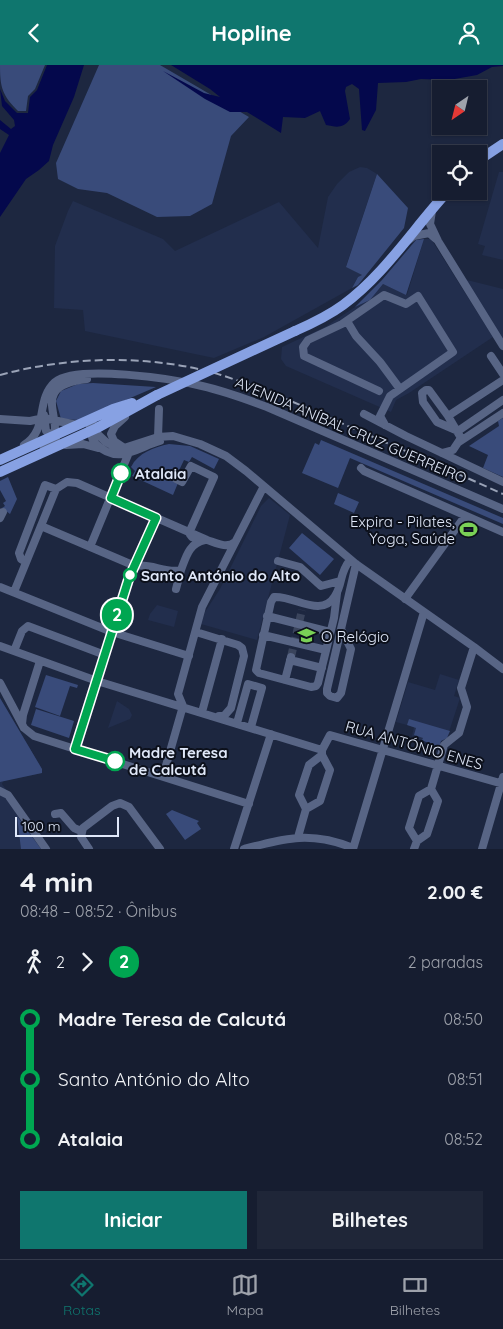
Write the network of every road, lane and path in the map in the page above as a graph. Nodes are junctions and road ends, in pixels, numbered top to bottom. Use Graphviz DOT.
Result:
graph roads {
  1 [pos="503,144"];
  2 [pos="487,155"];
  3 [pos="440,200"];
  4 [pos="433,209"];
  5 [pos="438,241"];
  6 [pos="404,245"];
  7 [pos="346,321"];
  8 [pos="503,346"];
  9 [pos="491,356"];
  10 [pos="503,374"];
  11 [pos="126,375"];
  12 [pos="503,380"];
  13 [pos="400,389"];
  14 [pos="379,391"];
  15 [pos="152,397"];
  16 [pos="503,400"];
  17 [pos="134,402"];
  18 [pos="159,409"];
  19 [pos="503,413"];
  20 [pos="364,414"];
  21 [pos="448,417"];
  22 [pos="1,419"];
  23 [pos="41,421"];
  24 [pos="54,421"];
  25 [pos="78,425"];
  26 [pos="385,425"];
  27 [pos="93,429"];
  28 [pos="458,431"];
  29 [pos="50,434"];
  30 [pos="158,437"];
  31 [pos="67,441"];
  32 [pos="193,441"];
  33 [pos="78,444"];
  34 [pos="458,444"];
  35 [pos="128,449"];
  36 [pos="49,450"];
  37 [pos="109,452"];
  38 [pos="442,453"];
  39 [pos="0,459"];
  40 [pos="468,465"];
  41 [pos="0,468"];
  42 [pos="361,468"];
  43 [pos="0,472"];
  44 [pos="176,479"];
  45 [pos="503,481"];
  46 [pos="264,486"];
  47 [pos="56,489"];
  48 [pos="111,498"];
  49 [pos="503,509"];
  50 [pos="0,513"];
  51 [pos="466,516"];
  52 [pos="0,518"];
  53 [pos="156,518"];
  54 [pos="41,526"];
  55 [pos="503,532"];
  56 [pos="189,533"];
  57 [pos="207,540"];
  58 [pos="236,540"];
  59 [pos="223,545"];
  60 [pos="90,547"];
  61 [pos="190,549"];
  62 [pos="227,559"];
  63 [pos="278,561"];
  64 [pos="26,562"];
  65 [pos="353,562"];
  66 [pos="135,566"];
  67 [pos="181,570"];
  68 [pos="340,581"];
  69 [pos="0,587"];
  70 [pos="176,589"];
  71 [pos="14,592"];
  72 [pos="337,593"];
  73 [pos="406,599"];
  74 [pos="424,612"];
  75 [pos="267,616"];
  76 [pos="341,629"];
  77 [pos="196,631"];
  78 [pos="112,632"];
  79 [pos="330,632"];
  80 [pos="263,635"];
  81 [pos="222,639"];
  82 [pos="0,646"];
  83 [pos="474,647"];
  84 [pos="326,650"];
  85 [pos="14,651"];
  86 [pos="105,655"];
  87 [pos="189,656"];
  88 [pos="40,661"];
  89 [pos="322,667"];
  90 [pos="503,669"];
  91 [pos="285,680"];
  92 [pos="97,681"];
  93 [pos="0,683"];
  94 [pos="182,706"];
  95 [pos="25,708"];
  96 [pos="231,708"];
  97 [pos="14,710"];
  98 [pos="202,712"];
  99 [pos="216,717"];
  100 [pos="238,723"];
  101 [pos="22,724"];
  102 [pos="251,727"];
  103 [pos="271,734"];
  104 [pos="75,749"];
  105 [pos="384,750"];
  106 [pos="322,753"];
  107 [pos="438,766"];
  108 [pos="163,776"];
  109 [pos="502,782"];
  110 [pos="431,789"];
  111 [pos="0,791"];
  112 [pos="249,804"];
  113 [pos="306,809"];
  114 [pos="55,813"];
  115 [pos="82,831"];
  116 [pos="298,837"];
  117 [pos="238,838"];
  118 [pos="415,845"];
  119 [pos="353,848"];
  120 [pos="46,849"];
  121 [pos="89,849"];
  122 [pos="160,849"];
  123 [pos="234,849"];
  124 [pos="244,849"];
  125 [pos="482,849"];
  1 -- 2 [label="main road"];
  3 -- 4 [label="main road"];
  4 -- 5 [label="street"];
  4 -- 6 [label="main road"];
  5 -- 6 [label="street"];
  5 -- 8 [label="street"];
  6 -- 15 [label="main road, bridge"];
  7 -- 13 [label="street"];
  7 -- 13 [label="street"];
  7 -- 14 [label="street"];
  9 -- 10 [label="street"];
  11 -- 23 [label="street"];
  11 -- 24 [label="street"];
  11 -- 49 [label="street, AVENIDA ANÍBAL CRUZ GUERREIRO"];
  12 -- 21 [label="street"];
  13 -- 26 [label="street"];
  15 -- 17 [label="main road"];
  15 -- 27 [label="main road"];
  15 -- 35 [label="street"];
  16 -- 28 [label="street"];
  17 -- 25 [label="main road"];
  17 -- 27 [label="street"];
  18 -- 30 [label="street"];
  19 -- 34 [label="street"];
  20 -- 26 [label="street"];
  21 -- 28 [label="street"];
  21 -- 28 [label="street"];
  22 -- 23 [label="street"];
  23 -- 24 [label="street"];
  23 -- 29 [label="street"];
  23 -- 39 [label="street"];
  24 -- 25 [label="street"];
  24 -- 29 [label="street"];
  25 -- 27 [label="street"];
  25 -- 29 [label="main road"];
  26 -- 38 [label="street"];
  27 -- 31 [label="main road"];
  27 -- 35 [label="street"];
  27 -- 37 [label="street"];
  28 -- 34 [label="street"];
  29 -- 31 [label="street"];
  29 -- 39 [label="main road"];
  29 -- 41 [label="street"];
  30 -- 32 [label="street"];
  30 -- 35 [label="street"];
  31 -- 33 [label="street"];
  31 -- 36 [label="main road"];
  32 -- 35 [label="street"];
  32 -- 46 [label="street"];
  33 -- 36 [label="street"];
  33 -- 37 [label="street"];
  34 -- 38 [label="street"];
  34 -- 40 [label="street"];
  35 -- 37 [label="street"];
  35 -- 48 [label="street"];
  36 -- 43 [label="main road"];
  38 -- 40 [label="street"];
  40 -- 45 [label="street"];
  42 -- 51 [label="street"];
  44 -- 56 [label="street"];
  46 -- 58 [label="street"];
  46 -- 65 [label="street"];
  47 -- 48 [label="street"];
  47 -- 54 [label="street"];
  47 -- 64 [label="street"];
  48 -- 53 [label="street"];
  48 -- 60 [label="street"];
  50 -- 52 [label="street"];
  51 -- 55 [label="street"];
  51 -- 73 [label="street"];
  53 -- 56 [label="street"];
  53 -- 66 [label="street"];
  54 -- 60 [label="street"];
  54 -- 64 [label="street"];
  56 -- 57 [label="street"];
  56 -- 61 [label="street"];
  57 -- 59 [label="street"];
  57 -- 61 [label="street"];
  58 -- 59 [label="street"];
  58 -- 62 [label="street"];
  59 -- 62 [label="street"];
  60 -- 66 [label="street"];
  61 -- 67 [label="street"];
  62 -- 77 [label="street"];
  63 -- 68 [label="street"];
  64 -- 71 [label="street"];
  65 -- 68 [label="street"];
  65 -- 73 [label="street"];
  65 -- 76 [label="street"];
  66 -- 67 [label="street"];
  66 -- 78 [label="street"];
  67 -- 70 [label="street"];
  68 -- 72 [label="street"];
  69 -- 71 [label="street"];
  71 -- 78 [label="street"];
  72 -- 75 [label="street"];
  72 -- 79 [label="street"];
  73 -- 74 [label="street"];
  74 -- 83 [label="street"];
  74 -- 105 [label="street"];
  75 -- 79 [label="street"];
  75 -- 80 [label="street"];
  76 -- 76 [label="street"];
  77 -- 81 [label="street"];
  77 -- 87 [label="street"];
  78 -- 86 [label="street"];
  78 -- 87 [label="street"];
  79 -- 84 [label="street"];
  80 -- 84 [label="street"];
  80 -- 91 [label="street"];
  81 -- 96 [label="street"];
  81 -- 98 [label="street"];
  82 -- 85 [label="street"];
  83 -- 90 [label="street"];
  83 -- 107 [label="street"];
  84 -- 89 [label="street"];
  85 -- 86 [label="street"];
  85 -- 88 [label="street"];
  86 -- 92 [label="street"];
  87 -- 94 [label="street"];
  88 -- 92 [label="street"];
  88 -- 95 [label="street"];
  89 -- 91 [label="street"];
  89 -- 91 [label="street"];
  92 -- 94 [label="street"];
  92 -- 104 [label="street"];
  93 -- 97 [label="street"];
  94 -- 98 [label="street"];
  94 -- 108 [label="street"];
  95 -- 97 [label="street"];
  95 -- 101 [label="street"];
  96 -- 99 [label="street"];
  96 -- 100 [label="street"];
  97 -- 101 [label="street"];
  98 -- 99 [label="street"];
  99 -- 100 [label="street"];
  100 -- 102 [label="street"];
  100 -- 102 [label="street"];
  101 -- 104 [label="street"];
  102 -- 103 [label="street"];
  103 -- 106 [label="street"];
  103 -- 112 [label="street"];
  104 -- 108 [label="street"];
  105 -- 106 [label="street, RUA ANTÓNIO ENES"];
  105 -- 107 [label="street, RUA ANTÓNIO ENES"];
  105 -- 119 [label="street"];
  106 -- 113 [label="street"];
  106 -- 113 [label="street"];
  107 -- 109 [label="street, RUA ANTÓNIO ENES"];
  107 -- 110 [label="street"];
  108 -- 112 [label="street"];
  109 -- 125 [label="street"];
  110 -- 118 [label="street"];
  110 -- 118 [label="street"];
  111 -- 120 [label="street"];
  112 -- 117 [label="street"];
  113 -- 116 [label="street"];
  114 -- 115 [label="street"];
  115 -- 121 [label="street"];
  115 -- 122 [label="street"];
  116 -- 119 [label="street"];
  116 -- 124 [label="street"];
  117 -- 123 [label="street"];
  117 -- 124 [label="street"];
}
